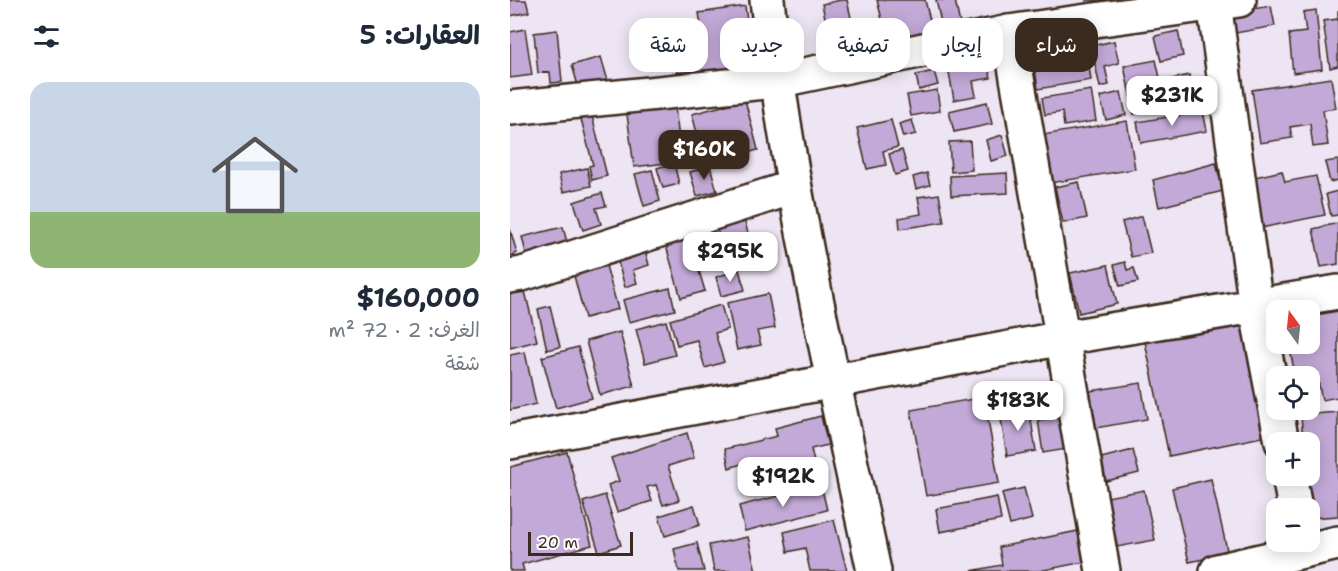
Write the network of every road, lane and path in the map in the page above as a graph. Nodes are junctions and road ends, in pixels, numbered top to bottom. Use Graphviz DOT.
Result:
graph roads {
  1 [pos="767,0"];
  2 [pos="1227,2"];
  3 [pos="1009,32"];
  4 [pos="776,81"];
  5 [pos="510,108"];
  6 [pos="794,187"];
  7 [pos="510,276"];
  8 [pos="1338,292"];
  9 [pos="1256,307"];
  10 [pos="1063,338"];
  11 [pos="834,381"];
  12 [pos="1280,432"];
  13 [pos="510,442"];
  14 [pos="1338,543"];
  15 [pos="1304,555"];
  16 [pos="874,571"];
  17 [pos="1104,571"];
  18 [pos="1217,571"];
  1 -- 4 [label="street"];
  2 -- 3 [label="street"];
  2 -- 9 [label="street"];
  3 -- 4 [label="street"];
  3 -- 10 [label="street"];
  4 -- 5 [label="street"];
  4 -- 6 [label="street"];
  6 -- 7 [label="street"];
  6 -- 11 [label="street"];
  8 -- 9 [label="street"];
  9 -- 10 [label="street"];
  9 -- 12 [label="street"];
  10 -- 11 [label="street"];
  10 -- 17 [label="street"];
  11 -- 13 [label="street"];
  11 -- 16 [label="street"];
  14 -- 15 [label="street"];
  15 -- 18 [label="street"];
}
